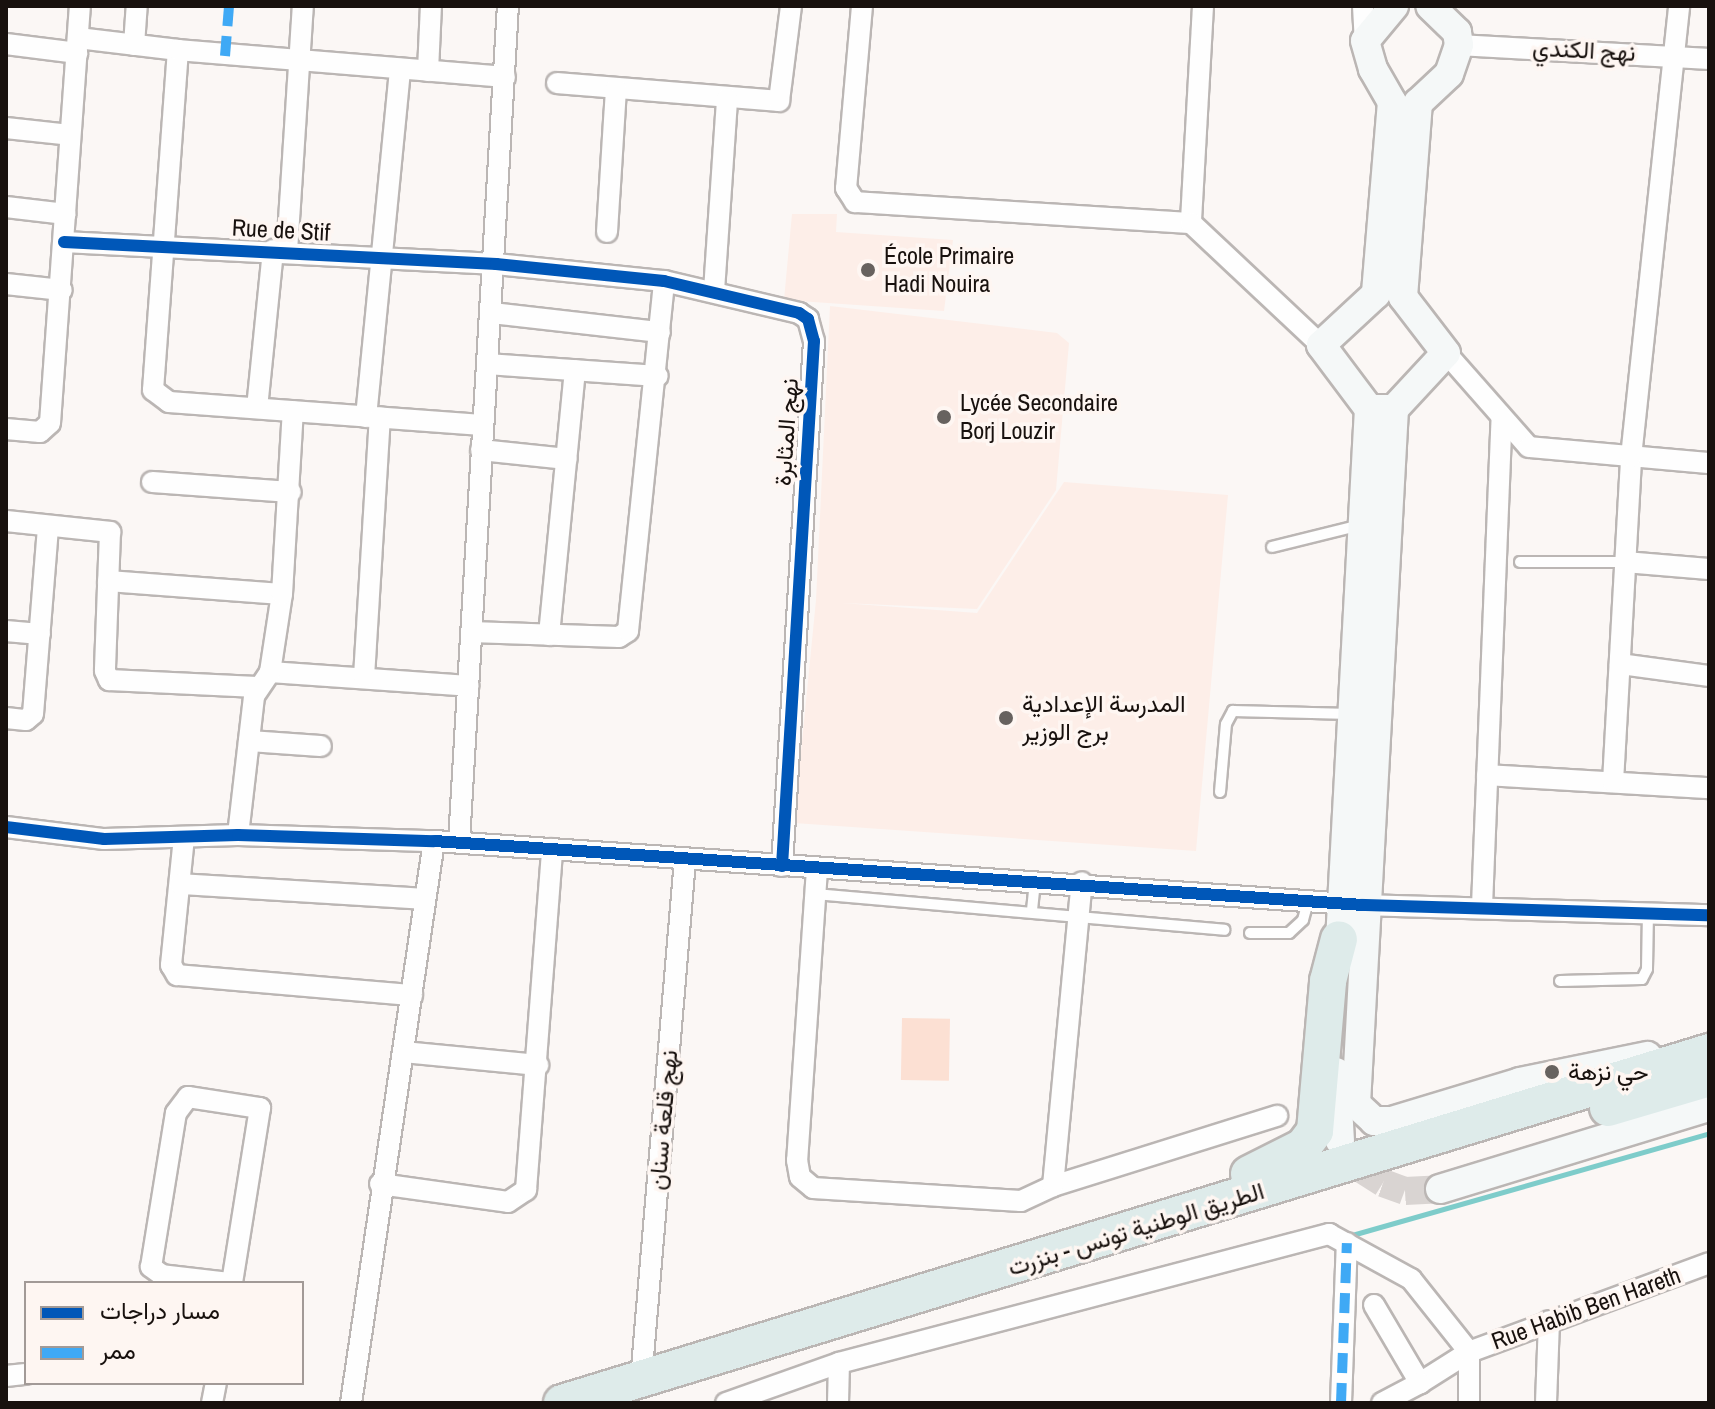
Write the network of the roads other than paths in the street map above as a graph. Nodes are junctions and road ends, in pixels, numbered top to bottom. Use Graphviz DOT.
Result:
graph roads {
  1 [pos="80,6"];
  2 [pos="137,6"];
  3 [pos="303,6"];
  4 [pos="431,6"];
  5 [pos="508,6"];
  6 [pos="791,6"];
  7 [pos="862,6"];
  8 [pos="1203,6"];
  9 [pos="1363,6"];
  10 [pos="1394,6"];
  11 [pos="1430,6"];
  12 [pos="1679,6"];
  13 [pos="1365,41"];
  14 [pos="6,44"];
  15 [pos="78,45"];
  16 [pos="134,45"];
  17 [pos="1459,45"];
  18 [pos="178,50"];
  19 [pos="1676,55"];
  20 [pos="1709,59"];
  21 [pos="297,63"];
  22 [pos="400,69"];
  23 [pos="428,71"];
  24 [pos="505,77"];
  25 [pos="557,83"];
  26 [pos="616,88"];
  27 [pos="727,98"];
  28 [pos="1405,102"];
  29 [pos="6,128"];
  30 [pos="70,135"];
  31 [pos="6,207"];
  32 [pos="66,214"];
  33 [pos="1191,223"];
  34 [pos="607,232"];
  35 [pos="64,242"];
  36 [pos="165,246"];
  37 [pos="280,251"];
  38 [pos="385,259"];
  39 [pos="496,264"];
  40 [pos="664,281"];
  41 [pos="6,284"];
  42 [pos="62,290"];
  43 [pos="714,291"];
  44 [pos="1389,295"];
  45 [pos="492,313"];
  46 [pos="660,332"];
  47 [pos="1321,345"];
  48 [pos="1446,353"];
  49 [pos="487,364"];
  50 [pos="575,370"];
  51 [pos="658,376"];
  52 [pos="257,408"];
  53 [pos="1381,409"];
  54 [pos="293,411"];
  55 [pos="373,417"];
  56 [pos="1502,418"];
  57 [pos="482,425"];
  58 [pos="6,429"];
  59 [pos="481,450"];
  60 [pos="1631,457"];
  61 [pos="567,459"];
  62 [pos="1709,463"];
  63 [pos="152,482"];
  64 [pos="291,492"];
  65 [pos="6,521"];
  66 [pos="1362,525"];
  67 [pos="48,527"];
  68 [pos="1272,547"];
  69 [pos="1520,562"];
  70 [pos="1625,562"];
  71 [pos="1709,569"];
  72 [pos="108,581"];
  73 [pos="282,594"];
  74 [pos="6,631"];
  75 [pos="471,632"];
  76 [pos="40,634"];
  77 [pos="549,635"];
  78 [pos="1620,664"];
  79 [pos="1709,676"];
  80 [pos="364,677"];
  81 [pos="263,680"];
  82 [pos="469,686"];
  83 [pos="1351,714"];
  84 [pos="6,718"];
  85 [pos="249,741"];
  86 [pos="321,746"];
  87 [pos="1487,775"];
  88 [pos="1613,782"];
  89 [pos="1709,788"];
  90 [pos="1220,792"];
  91 [pos="6,827"];
  92 [pos="238,835"];
  93 [pos="184,837"];
  94 [pos="434,841"];
  95 [pos="459,842"];
  96 [pos="552,849"];
  97 [pos="685,860"];
  98 [pos="782,866"];
  99 [pos="817,869"];
  100 [pos="1035,880"];
  101 [pos="1082,882"];
  102 [pos="180,884"];
  103 [pos="815,894"];
  104 [pos="425,899"];
  105 [pos="1308,901"];
  106 [pos="1352,904"];
  107 [pos="1482,906"];
  108 [pos="1032,910"];
  109 [pos="1648,913"];
  110 [pos="1079,914"];
  111 [pos="1709,915"];
  112 [pos="1224,930"];
  113 [pos="1250,933"];
  114 [pos="1339,939"];
  115 [pos="1560,981"];
  116 [pos="412,995"];
  117 [pos="1709,1039"];
  118 [pos="403,1052"];
  119 [pos="1709,1052"];
  120 [pos="1660,1053"];
  121 [pos="538,1065"];
  122 [pos="1709,1078"];
  123 [pos="1709,1107"];
  124 [pos="1277,1116"];
  125 [pos="1340,1141"];
  126 [pos="380,1184"];
  127 [pos="1053,1186"];
  128 [pos="1440,1189"];
  129 [pos="1167,1209"];
  130 [pos="1346,1242"];
  131 [pos="1709,1263"];
  132 [pos="1019,1266"];
  133 [pos="213,1281"];
  134 [pos="230,1281"];
  135 [pos="1374,1305"];
  136 [pos="1549,1321"];
  137 [pos="1469,1352"];
  138 [pos="839,1363"];
  139 [pos="1420,1383"];
  140 [pos="646,1392"];
  141 [pos="564,1402"];
  142 [pos="351,1403"];
  143 [pos="726,1403"];
  144 [pos="838,1403"];
  145 [pos="1341,1403"];
  146 [pos="1382,1403"];
  147 [pos="1469,1403"];
  148 [pos="1546,1403"];
  1 -- 15 [label="street"];
  2 -- 16 [label="street"];
  3 -- 21 [label="street"];
  4 -- 23 [label="street"];
  5 -- 24 [label="street"];
  6 -- 27 [label="street"];
  7 -- 33 [label="street"];
  8 -- 33 [label="street"];
  9 -- 13 [label="street"];
  10 -- 13 [label="street"];
  11 -- 17 [label="street"];
  12 -- 19 [label="street"];
  13 -- 28 [label="street"];
  14 -- 15 [label="street"];
  15 -- 16 [label="street"];
  15 -- 30 [label="street"];
  16 -- 18 [label="street"];
  17 -- 19 [label="street, نهج الكندي"];
  17 -- 28 [label="street"];
  18 -- 21 [label="street"];
  18 -- 36 [label="street"];
  19 -- 20 [label="street, نهج الكندي"];
  19 -- 60 [label="street"];
  21 -- 22 [label="street"];
  21 -- 37 [label="street"];
  22 -- 23 [label="street"];
  22 -- 38 [label="street"];
  23 -- 24 [label="street"];
  24 -- 39 [label="street"];
  25 -- 26 [label="street"];
  26 -- 27 [label="street"];
  26 -- 34 [label="street"];
  27 -- 43 [label="street"];
  28 -- 44 [label="street"];
  29 -- 30 [label="street"];
  30 -- 32 [label="street"];
  31 -- 32 [label="street"];
  32 -- 35 [label="street"];
  33 -- 47 [label="street"];
  35 -- 36 [label="street, Rue de Stif"];
  35 -- 42 [label="street"];
  36 -- 37 [label="street, Rue de Stif"];
  36 -- 52 [label="street"];
  37 -- 38 [label="street, Rue de Stif"];
  37 -- 52 [label="street"];
  38 -- 39 [label="street, Rue de Stif"];
  38 -- 55 [label="street"];
  39 -- 40 [label="street, نهج المثابرة"];
  39 -- 45 [label="street"];
  40 -- 43 [label="street, نهج المثابرة"];
  40 -- 46 [label="street"];
  41 -- 42 [label="street"];
  42 -- 58 [label="street"];
  43 -- 98 [label="street, نهج المثابرة"];
  44 -- 47 [label="street"];
  44 -- 48 [label="street"];
  45 -- 46 [label="street"];
  45 -- 49 [label="street"];
  46 -- 51 [label="street"];
  47 -- 53 [label="street"];
  48 -- 53 [label="street"];
  48 -- 56 [label="street"];
  49 -- 50 [label="street"];
  49 -- 57 [label="street"];
  50 -- 51 [label="street"];
  50 -- 61 [label="street"];
  51 -- 77 [label="street"];
  52 -- 54 [label="street"];
  53 -- 66 [label="street"];
  53 -- 106 [label="street"];
  54 -- 55 [label="street"];
  54 -- 64 [label="street"];
  55 -- 57 [label="street"];
  55 -- 80 [label="street"];
  56 -- 60 [label="street"];
  56 -- 87 [label="street"];
  57 -- 59 [label="street"];
  59 -- 61 [label="street"];
  59 -- 75 [label="street"];
  60 -- 62 [label="street"];
  60 -- 70 [label="street"];
  61 -- 77 [label="street"];
  63 -- 64 [label="street"];
  64 -- 73 [label="street"];
  65 -- 67 [label="street"];
  66 -- 68 [label="lane"];
  66 -- 83 [label="street"];
  67 -- 72 [label="street"];
  67 -- 76 [label="street"];
  69 -- 70 [label="lane"];
  70 -- 71 [label="street"];
  70 -- 78 [label="street"];
  72 -- 73 [label="street"];
  72 -- 81 [label="street"];
  73 -- 81 [label="street"];
  74 -- 76 [label="street"];
  75 -- 77 [label="street"];
  75 -- 82 [label="street"];
  76 -- 84 [label="street"];
  78 -- 79 [label="street"];
  78 -- 88 [label="street"];
  80 -- 81 [label="street"];
  80 -- 82 [label="street"];
  81 -- 85 [label="street"];
  82 -- 95 [label="street"];
  83 -- 90 [label="lane"];
  83 -- 106 [label="street"];
  85 -- 86 [label="street"];
  85 -- 92 [label="street"];
  87 -- 88 [label="street"];
  87 -- 107 [label="street"];
  88 -- 89 [label="street"];
  91 -- 93 [label="street"];
  92 -- 93 [label="street"];
  92 -- 94 [label="street"];
  93 -- 102 [label="street"];
  94 -- 95 [label="street"];
  94 -- 104 [label="street"];
  95 -- 96 [label="street"];
  96 -- 97 [label="street"];
  96 -- 121 [label="street"];
  97 -- 98 [label="street"];
  97 -- 140 [label="street, نهج قلعة سنان"];
  98 -- 99 [label="street"];
  99 -- 100 [label="street"];
  99 -- 103 [label="street"];
  100 -- 101 [label="street"];
  100 -- 108 [label="lane"];
  101 -- 105 [label="street"];
  101 -- 110 [label="street"];
  102 -- 104 [label="street"];
  102 -- 116 [label="street"];
  103 -- 108 [label="lane"];
  103 -- 127 [label="street"];
  104 -- 116 [label="street"];
  105 -- 106 [label="street"];
  105 -- 113 [label="lane"];
  106 -- 107 [label="street"];
  106 -- 114 [label="street"];
  106 -- 120 [label="street"];
  107 -- 109 [label="street"];
  108 -- 110 [label="lane"];
  109 -- 111 [label="street"];
  109 -- 115 [label="lane"];
  110 -- 112 [label="lane"];
  110 -- 127 [label="street"];
  114 -- 125 [label="street"];
  114 -- 129 [label="highway"];
  116 -- 118 [label="street"];
  117 -- 120 [label="street"];
  118 -- 121 [label="street"];
  118 -- 126 [label="street"];
  119 -- 132 [label="highway, الطريق الوطنية تونس - بنزرت"];
  120 -- 129 [label="highway"];
  121 -- 126 [label="street"];
  122 -- 140 [label="highway, الطريق الوطنية تونس - بنزرت"];
  123 -- 128 [label="street"];
  124 -- 127 [label="street"];
  126 -- 142 [label="street"];
  129 -- 132 [label="highway"];
  130 -- 137 [label="street, Rue Habib Ben Hareth"];
  130 -- 138 [label="street"];
  130 -- 145 [label="street"];
  131 -- 136 [label="street, Rue Habib Ben Hareth"];
  132 -- 140 [label="highway, الطريق الوطنية تونس - بنزرت"];
  133 -- 134 [label="street"];
  135 -- 139 [label="street"];
  136 -- 137 [label="street, Rue Habib Ben Hareth"];
  136 -- 148 [label="street"];
  137 -- 139 [label="street"];
  137 -- 147 [label="street"];
  138 -- 143 [label="street"];
  138 -- 144 [label="street"];
  139 -- 146 [label="street"];
  140 -- 141 [label="highway, الطريق الوطنية تونس - بنزرت"];
}
